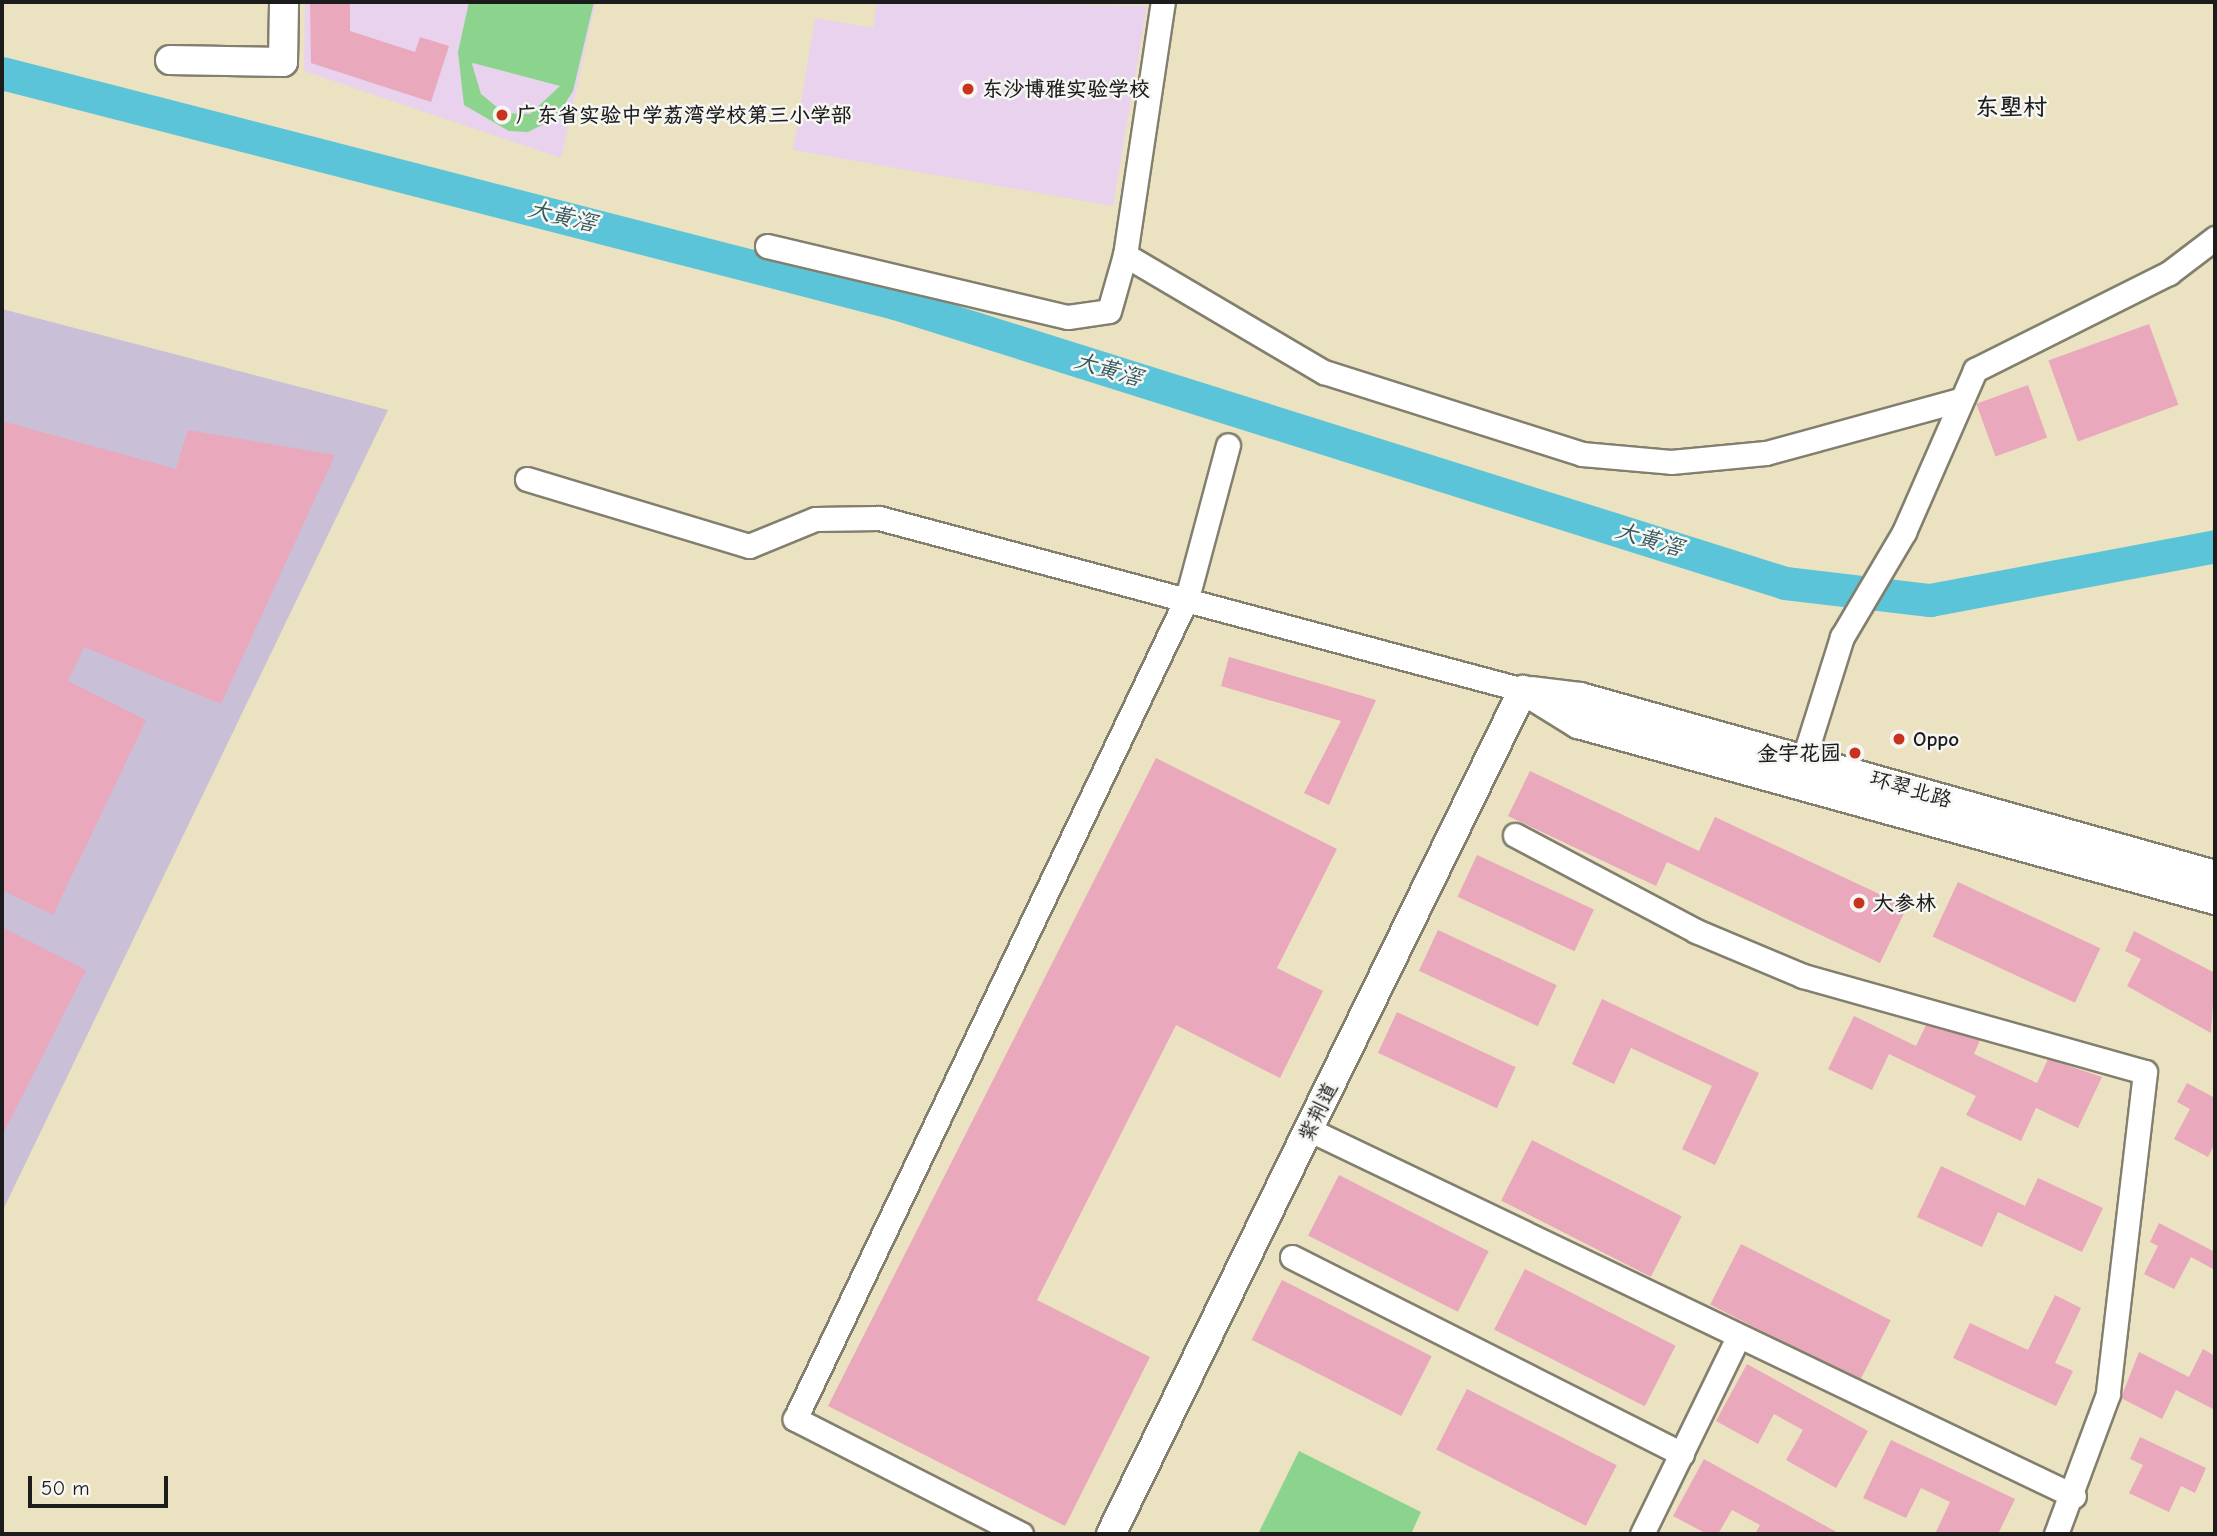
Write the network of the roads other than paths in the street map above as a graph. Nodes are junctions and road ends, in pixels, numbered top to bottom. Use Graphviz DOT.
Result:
graph roads {
  1 [pos="284,2"];
  2 [pos="1163,2"];
  3 [pos="170,60"];
  4 [pos="2215,238"];
  5 [pos="767,246"];
  6 [pos="1125,255"];
  7 [pos="1960,400"];
  8 [pos="1228,445"];
  9 [pos="527,479"];
  10 [pos="1187,598"];
  11 [pos="1523,690"];
  12 [pos="1800,772"];
  13 [pos="1515,835"];
  14 [pos="2215,875"];
  15 [pos="2215,900"];
  16 [pos="1310,1130"];
  17 [pos="1293,1257"];
  18 [pos="1737,1339"];
  19 [pos="1682,1454"];
  20 [pos="2074,1496"];
  21 [pos="1021,1534"];
  22 [pos="1111,1534"];
  23 [pos="1642,1534"];
  24 [pos="2056,1534"];
  1 -- 3 [label="street"];
  2 -- 6 [label="street"];
  4 -- 7 [label="street"];
  5 -- 6 [label="street"];
  6 -- 7 [label="street"];
  7 -- 12 [label="street"];
  8 -- 10 [label="street"];
  9 -- 10 [label="street"];
  10 -- 11 [label="street"];
  10 -- 21 [label="street"];
  11 -- 12 [label="street, 环翠北路"];
  11 -- 16 [label="street, 紫荆道"];
  12 -- 14 [label="street, 环翠北路"];
  12 -- 15 [label="street"];
  13 -- 20 [label="street"];
  16 -- 18 [label="street"];
  16 -- 22 [label="street, 紫荆道"];
  17 -- 19 [label="street"];
  18 -- 19 [label="street"];
  18 -- 20 [label="street"];
  19 -- 23 [label="street"];
  20 -- 24 [label="street"];
}
